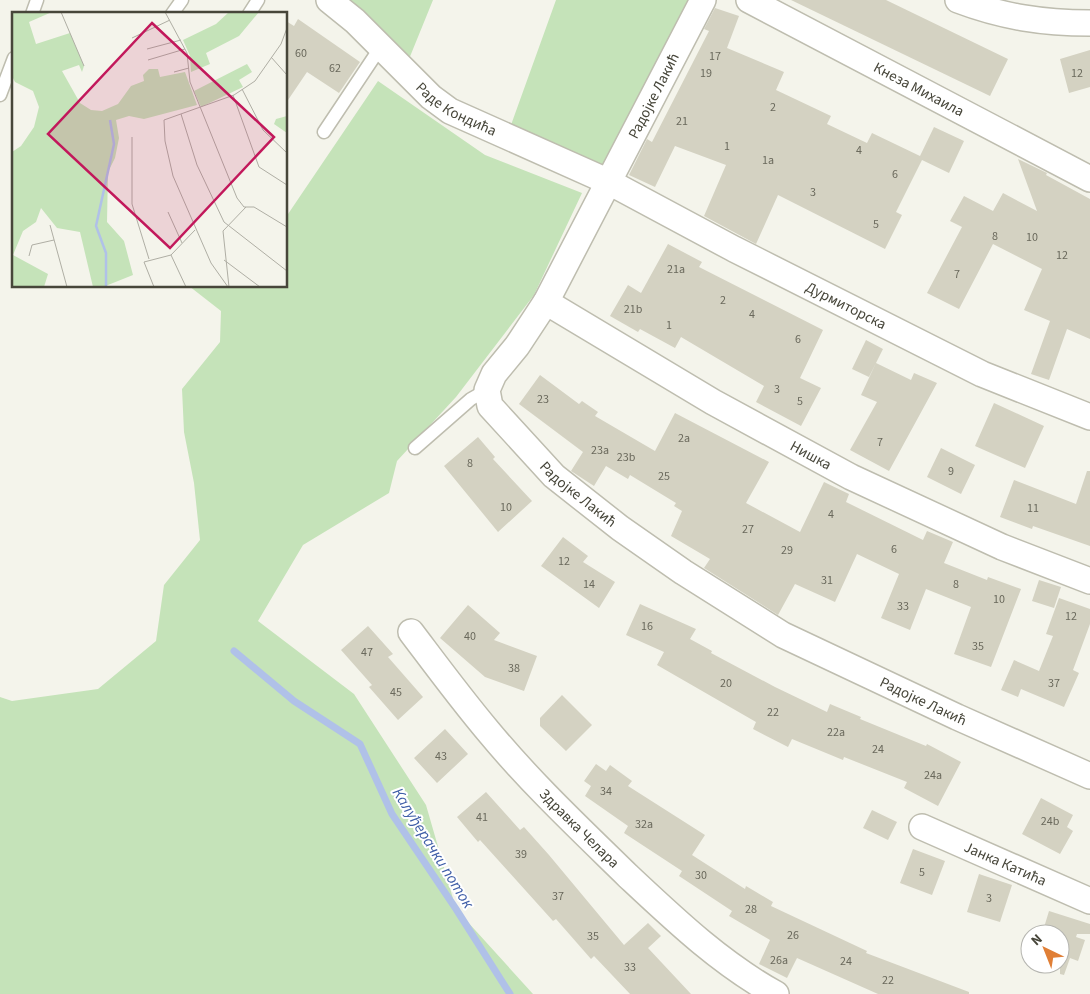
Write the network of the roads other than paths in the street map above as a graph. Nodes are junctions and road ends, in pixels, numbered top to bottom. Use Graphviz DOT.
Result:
graph roads {
  1 [pos="37,0"];
  2 [pos="182,0"];
  3 [pos="258,0"];
  4 [pos="329,0"];
  5 [pos="704,0"];
  6 [pos="749,0"];
  7 [pos="958,0"];
  8 [pos="33,12"];
  9 [pos="173,12"];
  10 [pos="250,12"];
  11 [pos="1090,23"];
  12 [pos="380,48"];
  13 [pos="12,63"];
  14 [pos="0,95"];
  15 [pos="324,132"];
  16 [pos="1090,179"];
  17 [pos="609,182"];
  18 [pos="546,302"];
  19 [pos="487,390"];
  20 [pos="1090,417"];
  21 [pos="415,448"];
  22 [pos="1090,581"];
  23 [pos="411,632"];
  24 [pos="1090,776"];
  25 [pos="922,827"];
  26 [pos="1090,901"];
  27 [pos="776,994"];
  1 -- 8 [label="lane"];
  2 -- 9 [label="lane"];
  3 -- 10 [label="lane"];
  4 -- 12 [label="street, Раде Кондића"];
  5 -- 17 [label="street, Радојке Лакић"];
  6 -- 16 [label="street, Кнеза Михаила"];
  7 -- 11 [label="street"];
  12 -- 15 [label="lane"];
  12 -- 17 [label="street, Раде Кондића"];
  13 -- 14 [label="lane"];
  17 -- 18 [label="street, Радојке Лакић"];
  17 -- 20 [label="street, Дурмиторска"];
  18 -- 19 [label="street, Радојке Лакић"];
  18 -- 22 [label="street, Нишка"];
  19 -- 21 [label="lane"];
  19 -- 24 [label="street, Радојке Лакић"];
  23 -- 27 [label="street, Здравка Челара"];
  25 -- 26 [label="street, Јанка Катића"];
}
